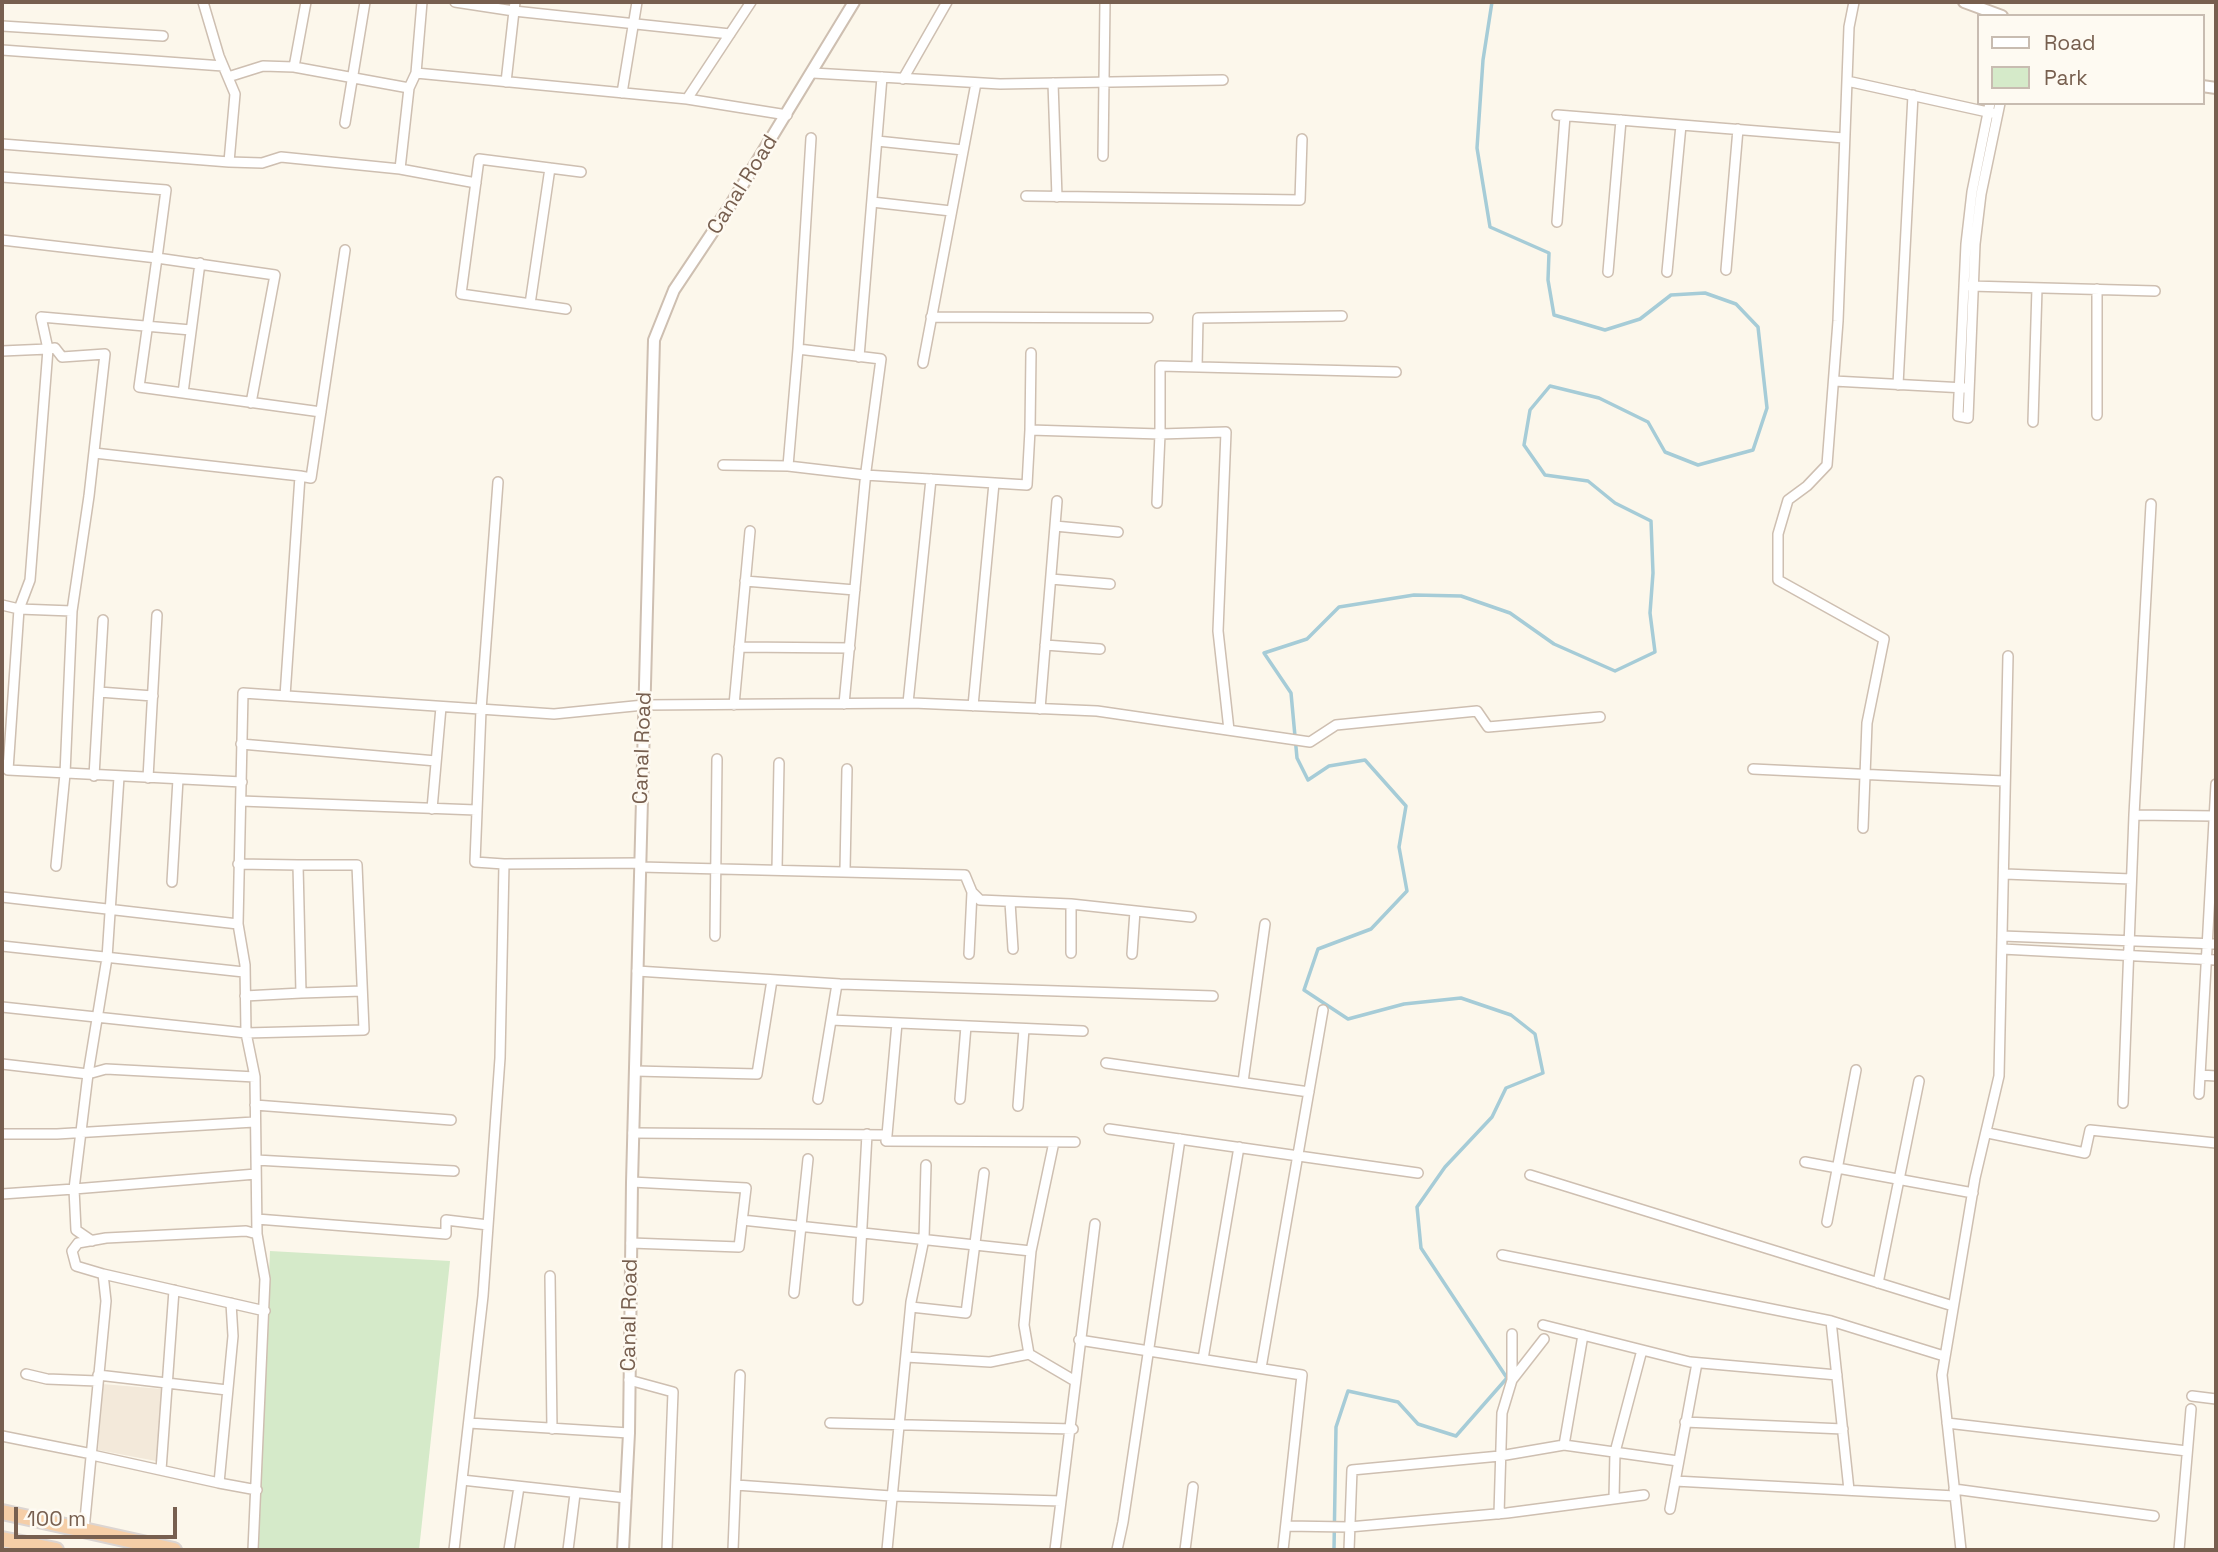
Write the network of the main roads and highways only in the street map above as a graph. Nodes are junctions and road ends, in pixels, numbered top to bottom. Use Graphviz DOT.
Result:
graph roads {
  1 [pos="2,1512"];
  2 [pos="2,1539"];
  3 [pos="57,1550"];
  4 [pos="174,1550"];
  1 -- 4 [label="highway"];
  2 -- 3 [label="highway"];
}
